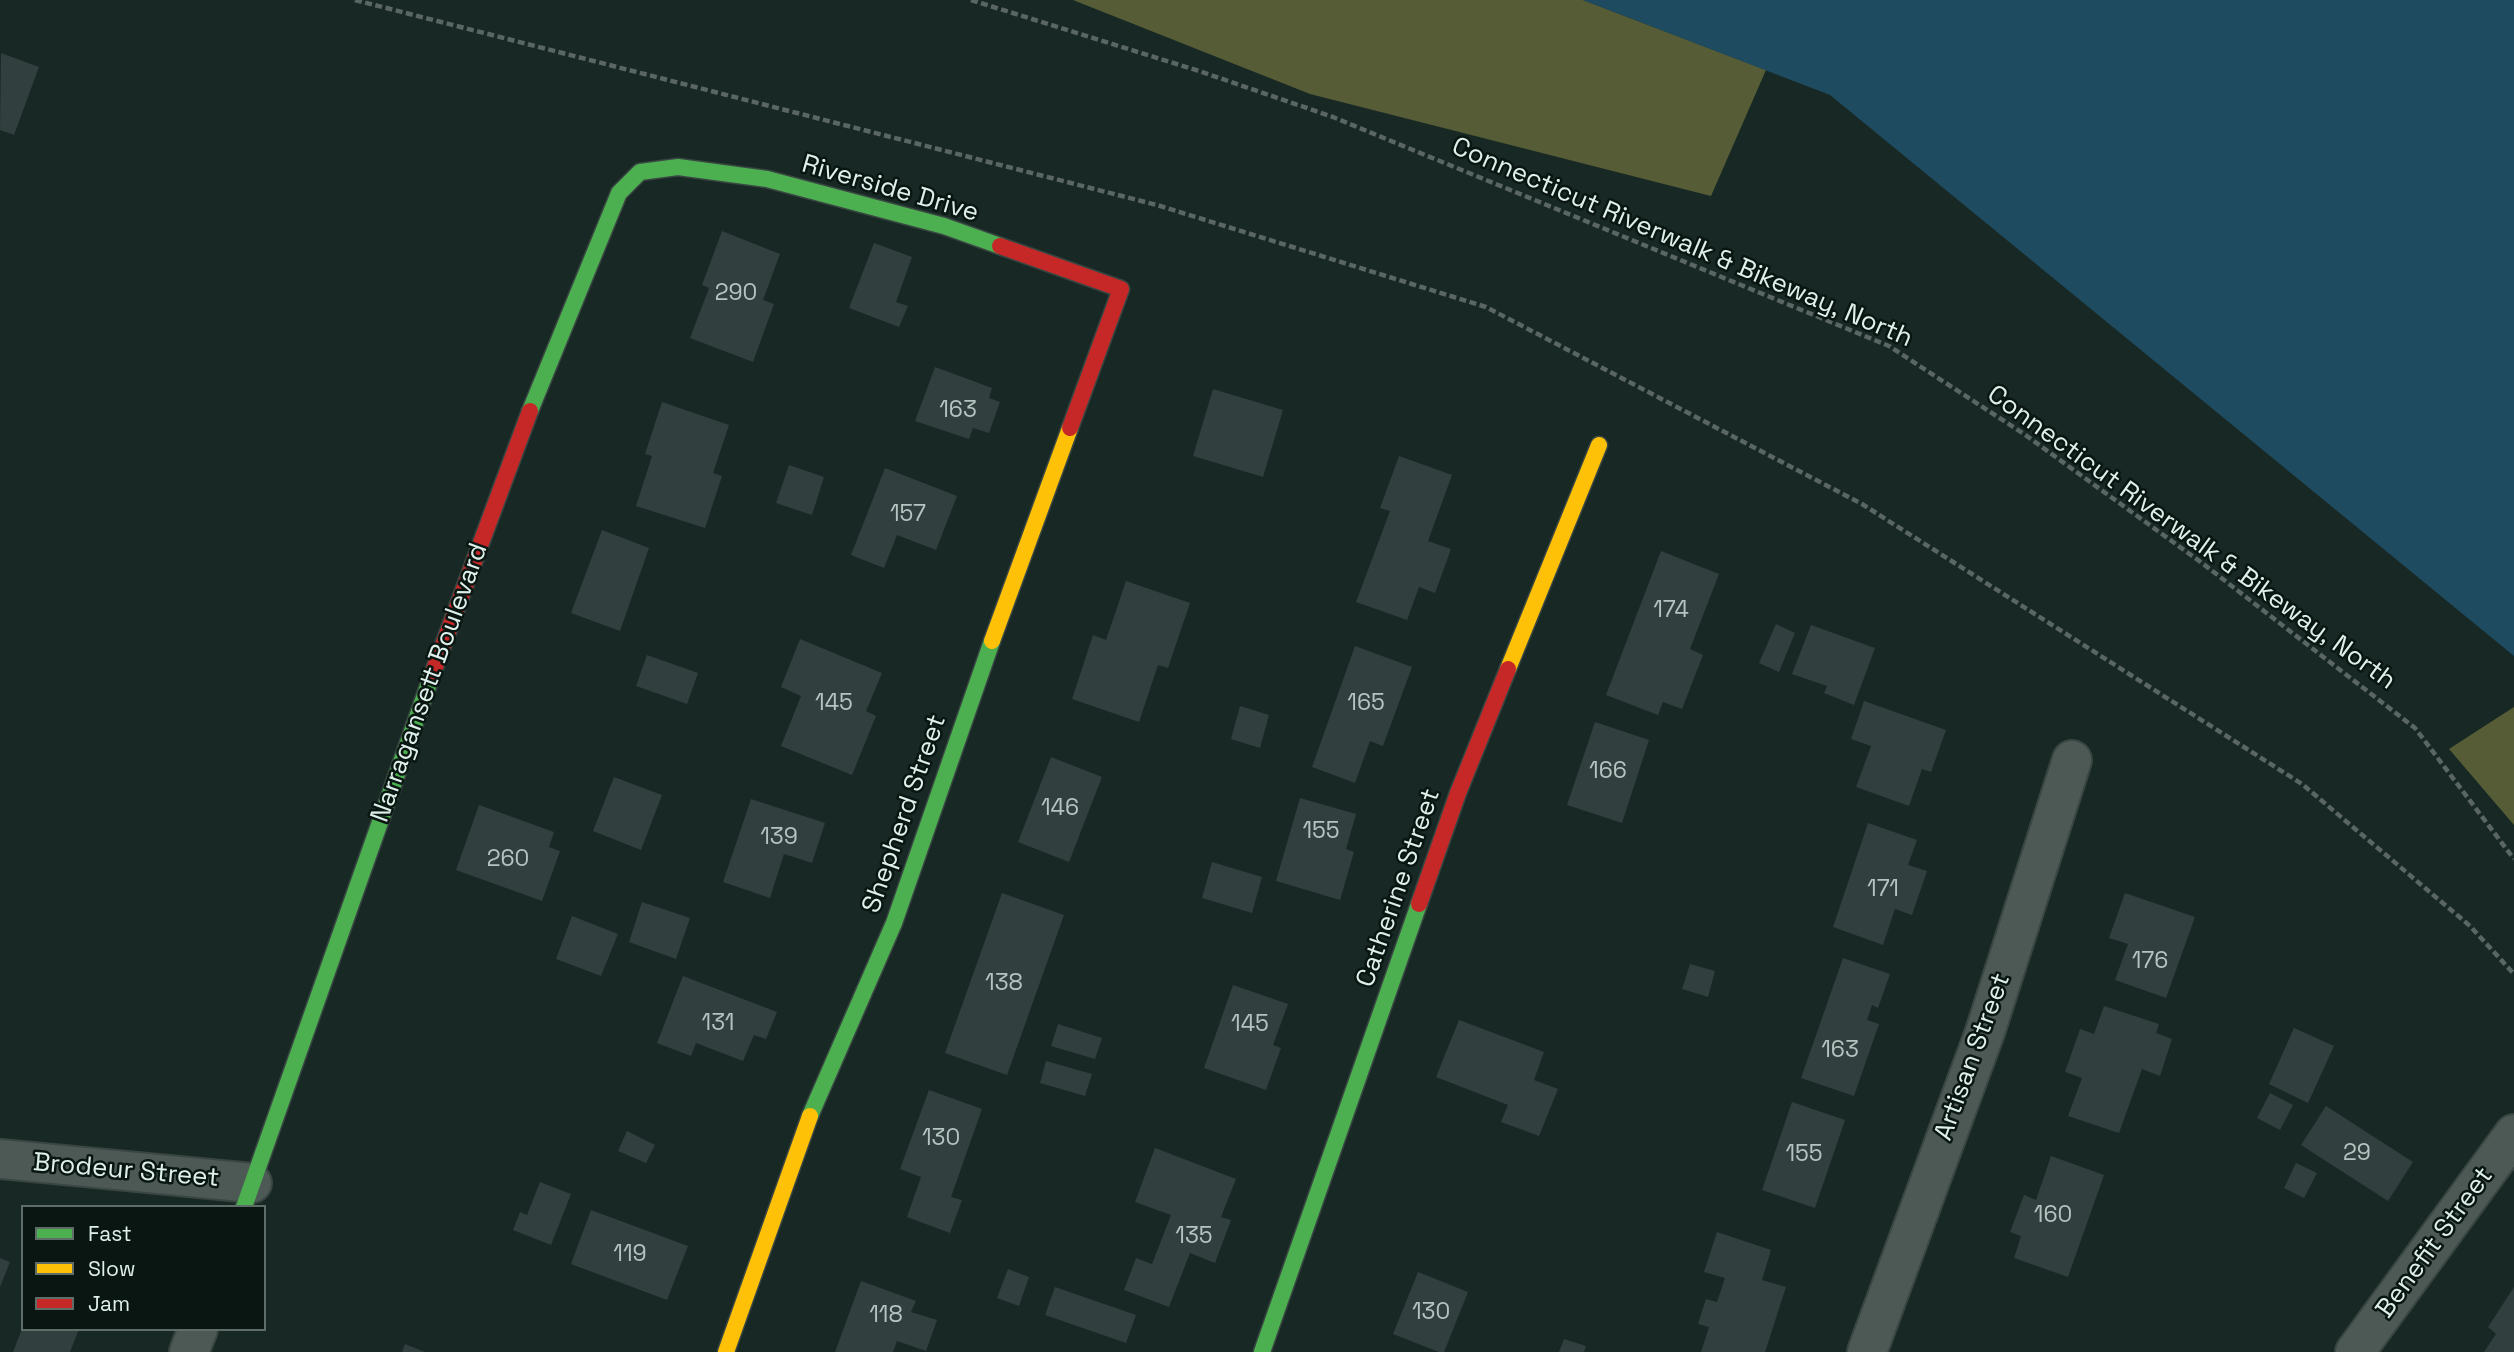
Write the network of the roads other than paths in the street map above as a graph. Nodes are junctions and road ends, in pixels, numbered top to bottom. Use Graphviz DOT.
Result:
graph roads {
  1 [pos="640,172"];
  2 [pos="1121,289"];
  3 [pos="1599,445"];
  4 [pos="2072,760"];
  5 [pos="2514,1134"];
  6 [pos="0,1159"];
  7 [pos="248,1195"];
  8 [pos="197,1331"];
  9 [pos="189,1352"];
  10 [pos="726,1352"];
  11 [pos="1262,1352"];
  12 [pos="1867,1352"];
  13 [pos="2355,1352"];
  1 -- 2 [label="street, Riverside Drive"];
  1 -- 7 [label="street, Narragansett Boulevard"];
  2 -- 10 [label="street, Shepherd Street"];
  3 -- 11 [label="street, Catherine Street"];
  4 -- 12 [label="street, Artisan Street"];
  5 -- 13 [label="street, Benefit Street"];
  6 -- 7 [label="street, Brodeur Street"];
  8 -- 9 [label="street"];
}
